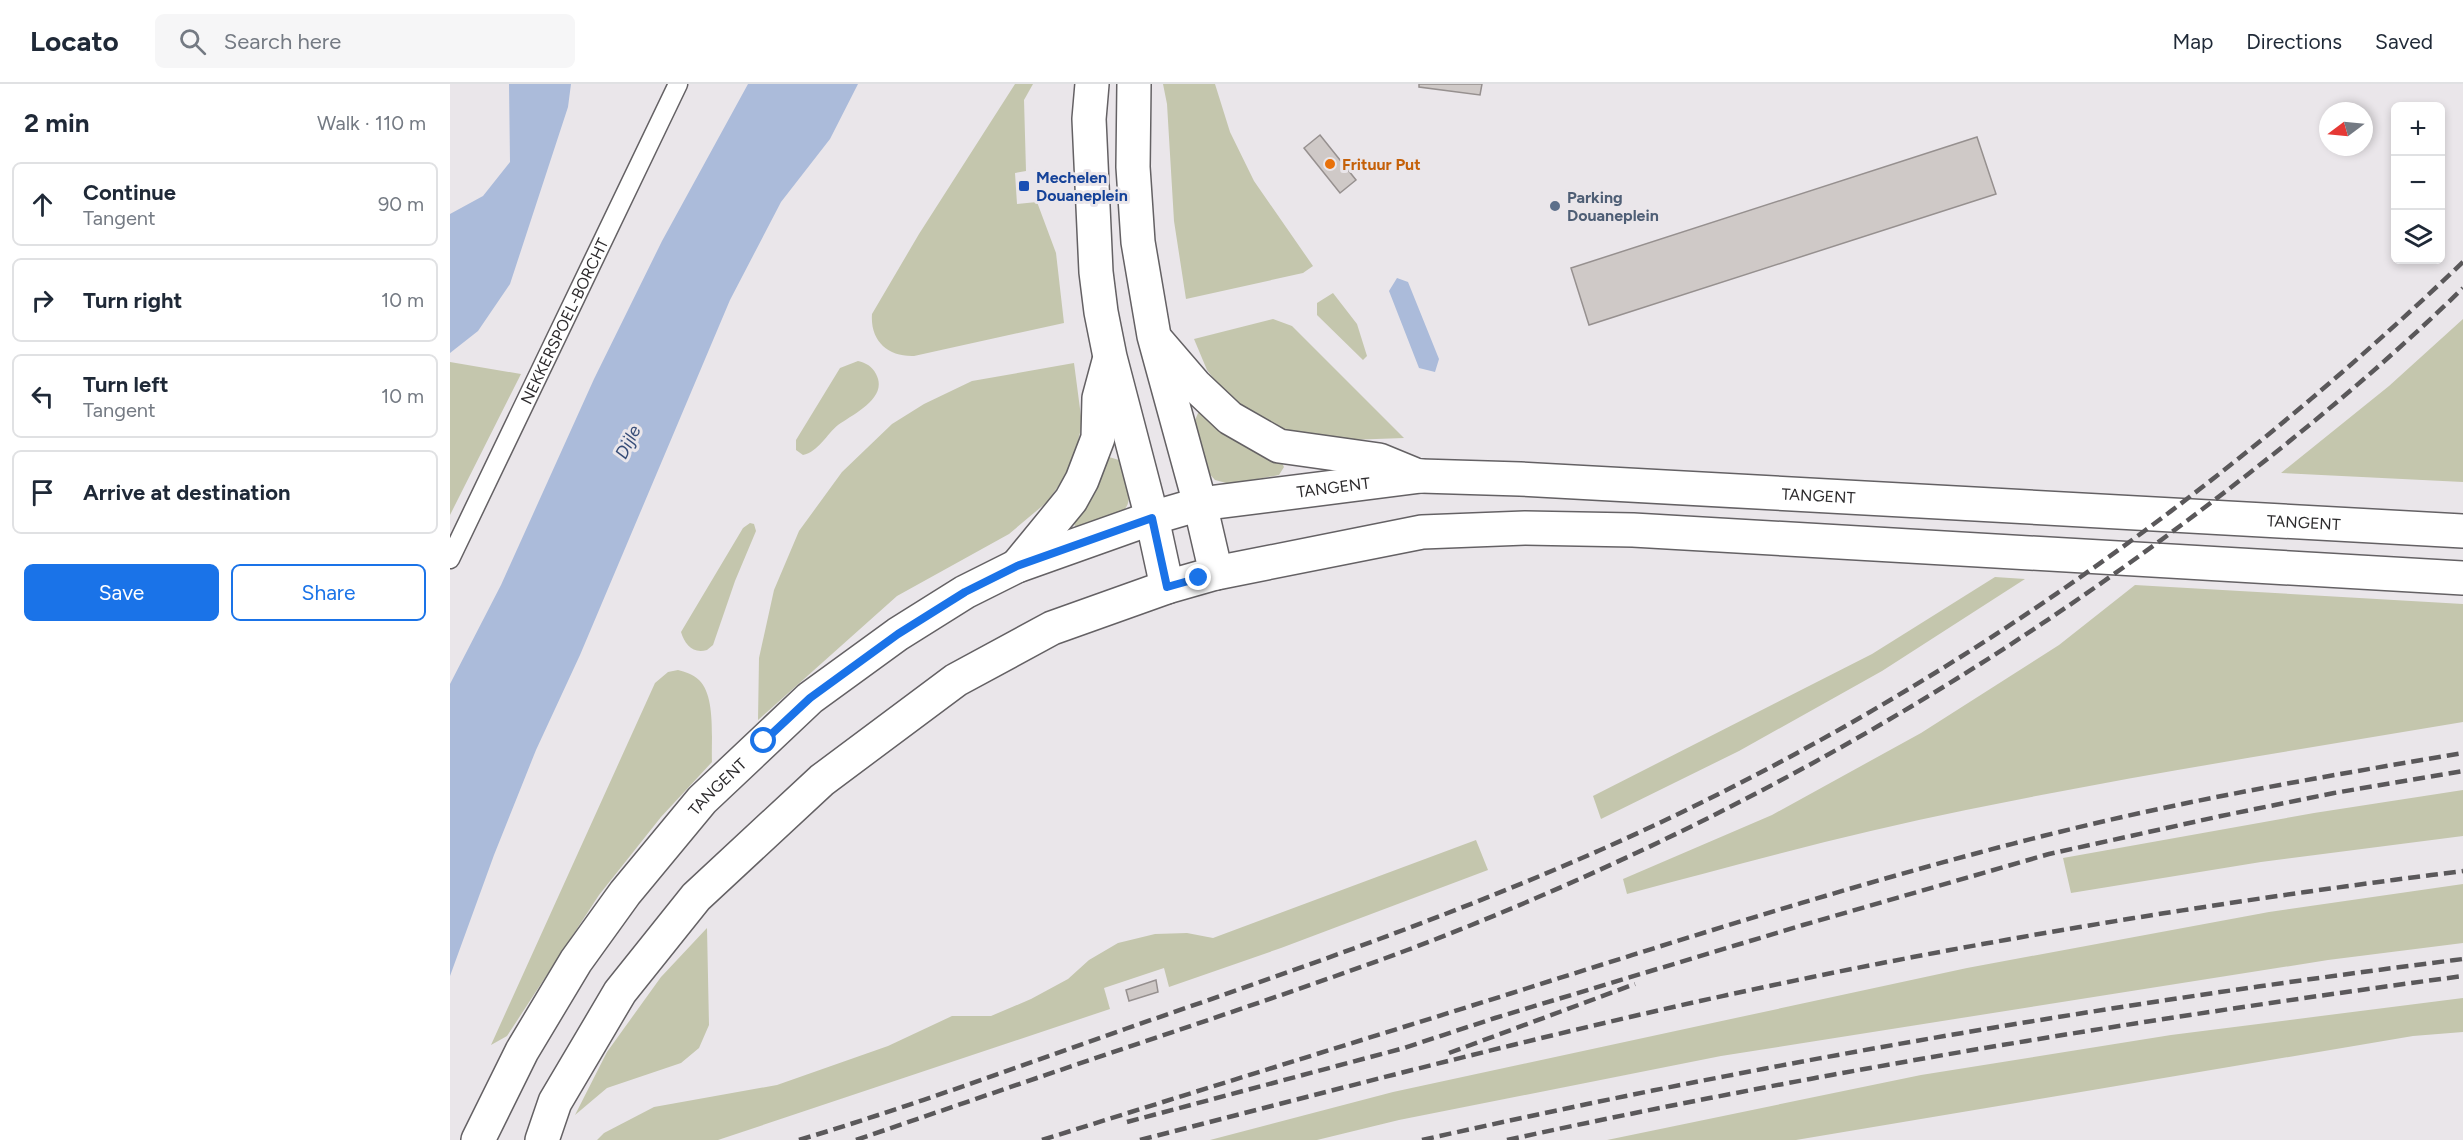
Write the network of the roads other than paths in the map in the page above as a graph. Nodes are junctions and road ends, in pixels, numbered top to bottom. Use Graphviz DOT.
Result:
graph roads {
  1 [pos="678,84"];
  2 [pos="1092,84"];
  3 [pos="1134,84"];
  4 [pos="1154,336"];
  5 [pos="1110,357"];
  6 [pos="1421,476"];
  7 [pos="1200,504"];
  8 [pos="1152,518"];
  9 [pos="2463,531"];
  10 [pos="450,559"];
  11 [pos="1017,566"];
  12 [pos="1216,573"];
  13 [pos="2463,578"];
  14 [pos="1167,587"];
  15 [pos="478,1140"];
  16 [pos="542,1140"];
  1 -- 10 [label="lane, NEKKERSPOEL-BORCHT"];
  2 -- 5 [label="main road"];
  3 -- 4 [label="main road"];
  4 -- 6 [label="main road"];
  4 -- 7 [label="main road"];
  5 -- 8 [label="main road"];
  5 -- 11 [label="main road"];
  6 -- 7 [label="main road, TANGENT"];
  6 -- 9 [label="main road, TANGENT"];
  7 -- 8 [label="main road, TANGENT"];
  7 -- 12 [label="main road"];
  8 -- 11 [label="main road, TANGENT"];
  8 -- 14 [label="main road"];
  11 -- 15 [label="main road, TANGENT"];
  12 -- 13 [label="main road"];
  12 -- 14 [label="main road"];
  14 -- 16 [label="main road"];
}
